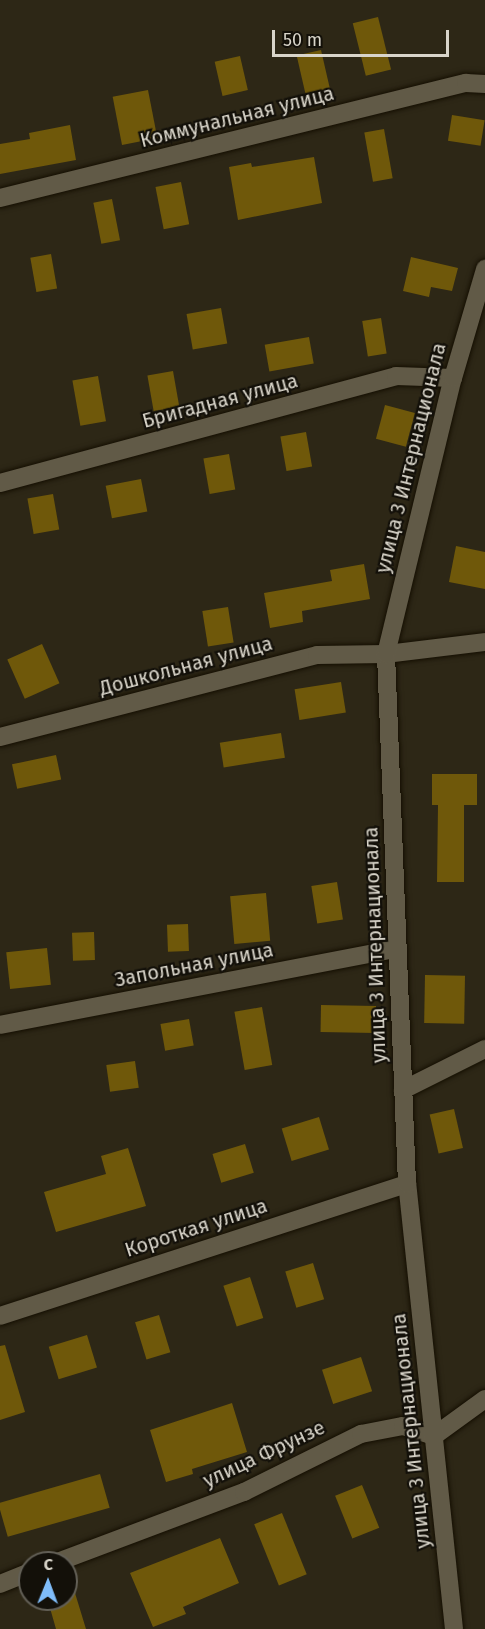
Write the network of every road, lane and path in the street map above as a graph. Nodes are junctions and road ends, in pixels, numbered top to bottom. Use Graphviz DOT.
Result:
graph roads {
  1 [pos="485,84"];
  2 [pos="0,198"];
  3 [pos="485,269"];
  4 [pos="453,378"];
  5 [pos="0,483"];
  6 [pos="485,642"];
  7 [pos="386,654"];
  8 [pos="0,737"];
  9 [pos="398,948"];
  10 [pos="0,1025"];
  11 [pos="485,1049"];
  12 [pos="403,1090"];
  13 [pos="407,1184"];
  14 [pos="0,1316"];
  15 [pos="485,1400"];
  16 [pos="434,1436"];
  17 [pos="78,1554"];
  18 [pos="18,1577"];
  19 [pos="0,1584"];
  20 [pos="454,1629"];
  1 -- 2 [label="street, Коммунальная улица"];
  3 -- 4 [label="street, улица 3 Интернационала"];
  4 -- 5 [label="street, Бригадная улица"];
  4 -- 7 [label="street, улица 3 Интернационала"];
  6 -- 7 [label="street, Дошкольная улица"];
  7 -- 8 [label="street, Дошкольная улица"];
  7 -- 9 [label="street, улица 3 Интернационала"];
  9 -- 10 [label="street, Запольная улица"];
  9 -- 12 [label="street, улица 3 Интернационала"];
  11 -- 12 [label="street"];
  12 -- 13 [label="street, улица 3 Интернационала"];
  13 -- 14 [label="street, Короткая улица"];
  13 -- 16 [label="street, улица 3 Интернационала"];
  15 -- 16 [label="street"];
  16 -- 17 [label="street, улица Фрунзе"];
  16 -- 20 [label="street, улица 3 Интернационала"];
  18 -- 19 [label="street"];
}
